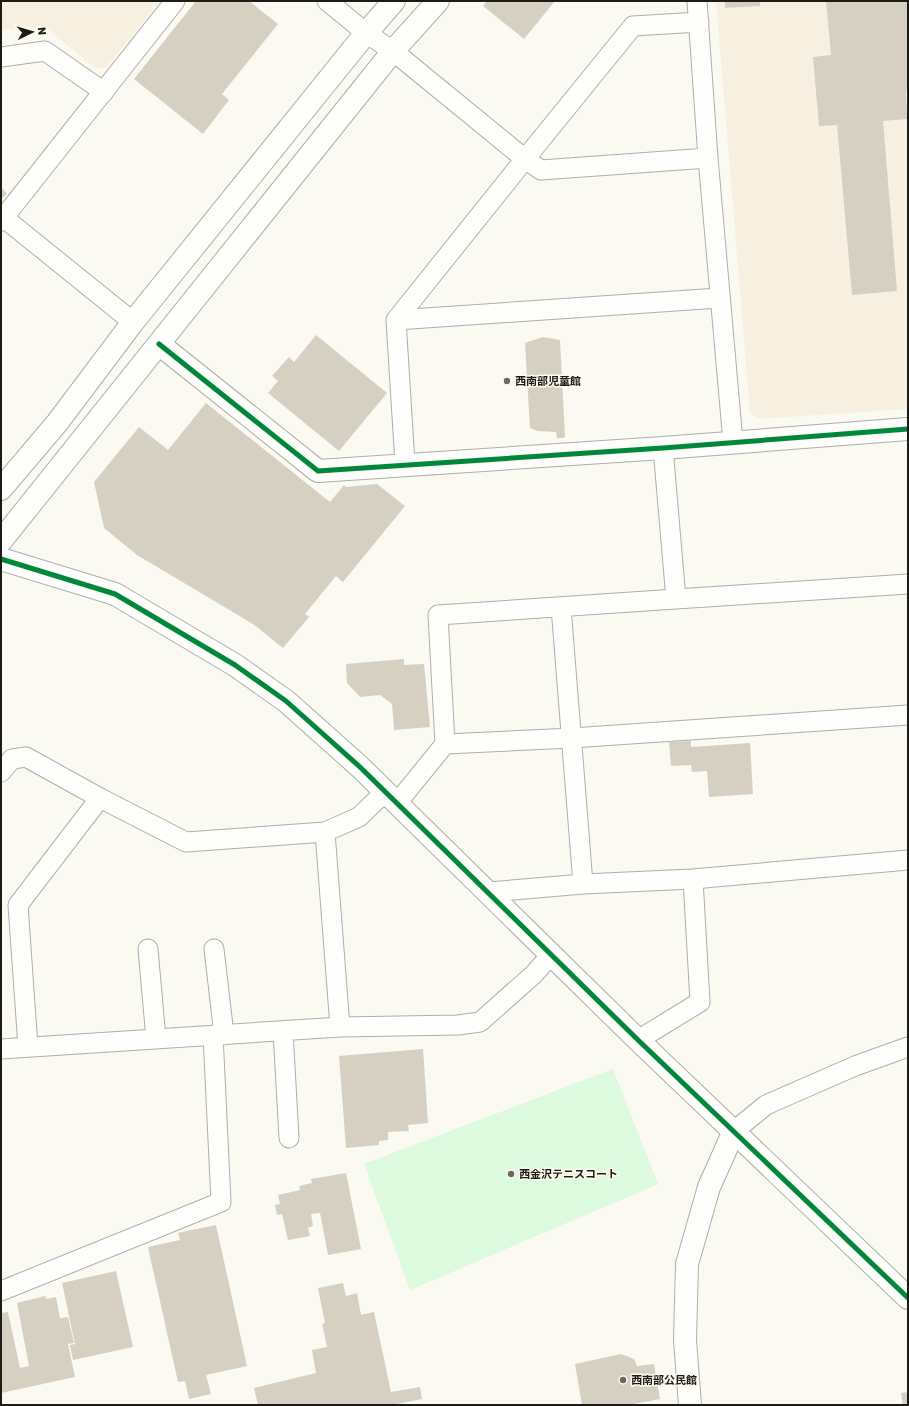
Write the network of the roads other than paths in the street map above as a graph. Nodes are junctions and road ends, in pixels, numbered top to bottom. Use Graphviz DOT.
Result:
graph roads {
  1 [pos="175,1"];
  2 [pos="327,1"];
  3 [pos="394,1"];
  4 [pos="438,1"];
  5 [pos="697,1"];
  6 [pos="699,22"];
  7 [pos="366,33"];
  8 [pos="392,51"];
  9 [pos="1,57"];
  10 [pos="104,92"];
  11 [pos="708,158"];
  12 [pos="525,159"];
  13 [pos="2,220"];
  14 [pos="720,298"];
  15 [pos="396,320"];
  16 [pos="133,322"];
  17 [pos="159,344"];
  18 [pos="908,429"];
  19 [pos="733,442"];
  20 [pos="663,448"];
  21 [pos="405,464"];
  22 [pos="1,489"];
  23 [pos="1,541"];
  24 [pos="1,559"];
  25 [pos="908,584"];
  26 [pos="676,599"];
  27 [pos="561,607"];
  28 [pos="908,715"];
  29 [pos="572,738"];
  30 [pos="445,744"];
  31 [pos="1,772"];
  32 [pos="100,798"];
  33 [pos="391,798"];
  34 [pos="326,832"];
  35 [pos="908,860"];
  36 [pos="693,879"];
  37 [pos="583,884"];
  38 [pos="489,892"];
  39 [pos="148,949"];
  40 [pos="214,949"];
  41 [pos="552,954"];
  42 [pos="340,1027"];
  43 [pos="283,1031"];
  44 [pos="218,1035"];
  45 [pos="156,1039"];
  46 [pos="638,1040"];
  47 [pos="28,1047"];
  48 [pos="908,1047"];
  49 [pos="1,1049"];
  50 [pos="734,1131"];
  51 [pos="289,1138"];
  52 [pos="1,1291"];
  53 [pos="908,1298"];
  54 [pos="690,1405"];
  1 -- 10 [label="street"];
  2 -- 7 [label="street"];
  3 -- 7 [label="street"];
  4 -- 8 [label="street"];
  5 -- 6 [label="street"];
  6 -- 11 [label="street"];
  6 -- 12 [label="street"];
  7 -- 8 [label="street"];
  7 -- 16 [label="street"];
  8 -- 12 [label="street"];
  8 -- 17 [label="street"];
  9 -- 10 [label="street"];
  10 -- 13 [label="street"];
  11 -- 12 [label="street"];
  11 -- 14 [label="street"];
  12 -- 15 [label="street"];
  13 -- 16 [label="street"];
  14 -- 15 [label="street"];
  14 -- 19 [label="street"];
  15 -- 21 [label="street"];
  16 -- 22 [label="street"];
  17 -- 21 [label="street"];
  17 -- 23 [label="street"];
  18 -- 19 [label="street"];
  19 -- 20 [label="street"];
  20 -- 21 [label="street"];
  20 -- 26 [label="street"];
  24 -- 33 [label="street"];
  25 -- 26 [label="street"];
  26 -- 27 [label="street"];
  27 -- 29 [label="street"];
  27 -- 30 [label="street"];
  28 -- 29 [label="street"];
  29 -- 30 [label="street"];
  29 -- 37 [label="street"];
  30 -- 33 [label="street"];
  31 -- 32 [label="street"];
  32 -- 34 [label="street"];
  32 -- 47 [label="street"];
  33 -- 34 [label="street"];
  33 -- 38 [label="street"];
  34 -- 42 [label="street"];
  35 -- 36 [label="street"];
  36 -- 37 [label="street"];
  36 -- 46 [label="street"];
  37 -- 38 [label="street"];
  38 -- 41 [label="street"];
  39 -- 45 [label="street"];
  40 -- 44 [label="street"];
  41 -- 42 [label="street"];
  41 -- 46 [label="street"];
  42 -- 43 [label="street"];
  43 -- 44 [label="street"];
  43 -- 51 [label="street"];
  44 -- 45 [label="street"];
  44 -- 52 [label="street"];
  45 -- 47 [label="street"];
  46 -- 50 [label="street"];
  47 -- 49 [label="street"];
  48 -- 50 [label="street"];
  50 -- 53 [label="street"];
  50 -- 54 [label="street"];
}
